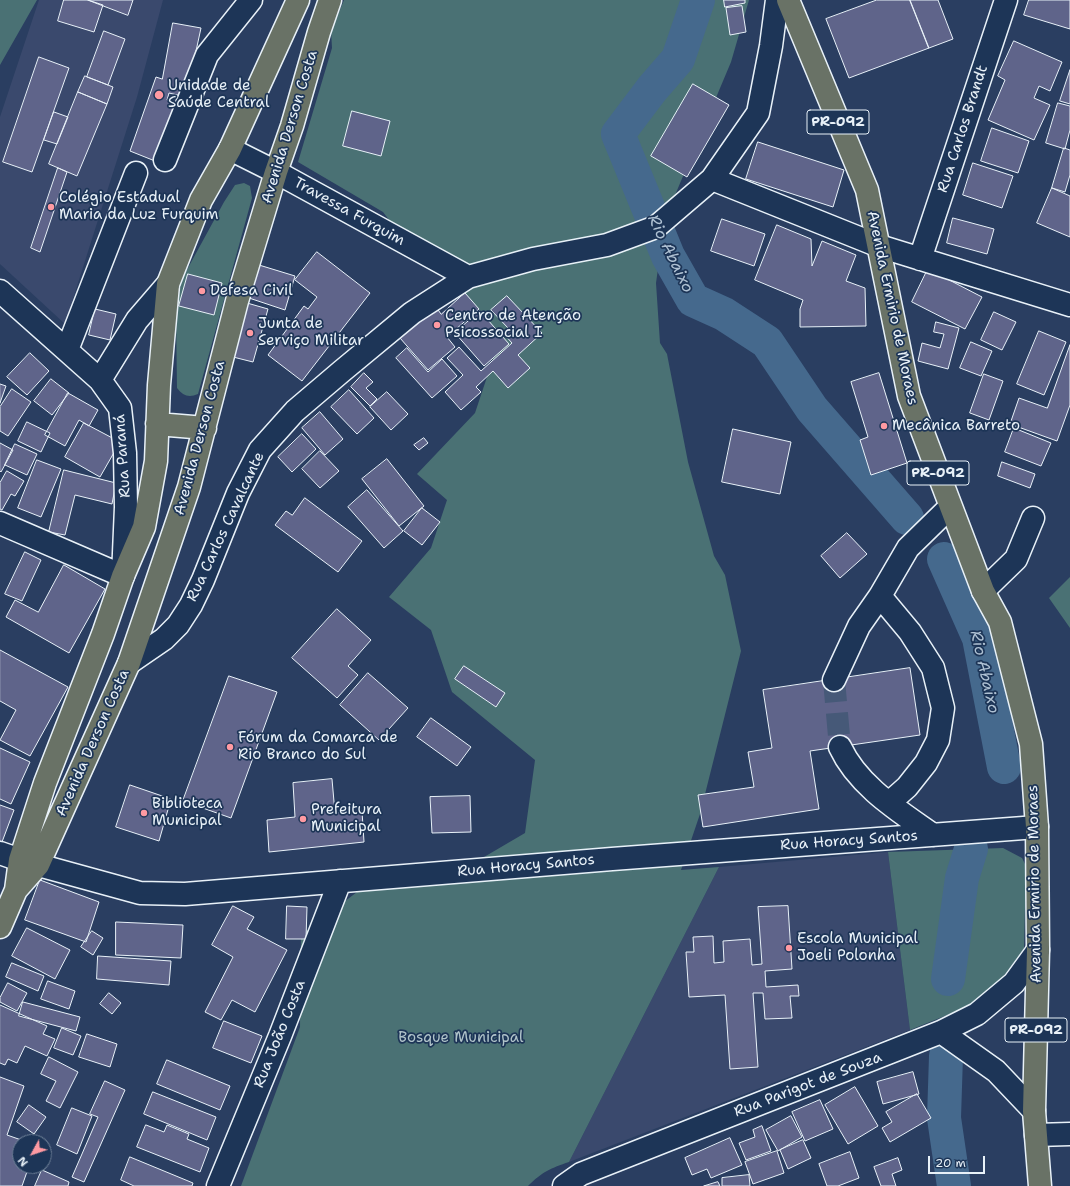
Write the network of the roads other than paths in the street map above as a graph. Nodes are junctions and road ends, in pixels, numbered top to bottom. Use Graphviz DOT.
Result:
graph roads {
  1 [pos="251,0"];
  2 [pos="298,0"];
  3 [pos="330,0"];
  4 [pos="777,0"];
  5 [pos="788,0"];
  6 [pos="1006,0"];
  7 [pos="230,149"];
  8 [pos="165,160"];
  9 [pos="276,172"];
  10 [pos="136,173"];
  11 [pos="712,180"];
  12 [pos="879,246"];
  13 [pos="920,259"];
  14 [pos="468,277"];
  15 [pos="168,284"];
  16 [pos="0,291"];
  17 [pos="1070,306"];
  18 [pos="67,350"];
  19 [pos="100,380"];
  20 [pos="157,424"];
  21 [pos="205,428"];
  22 [pos="950,507"];
  23 [pos="1033,518"];
  24 [pos="0,523"];
  25 [pos="124,576"];
  26 [pos="983,591"];
  27 [pos="880,596"];
  28 [pos="129,663"];
  29 [pos="834,680"];
  30 [pos="840,747"];
  31 [pos="889,803"];
  32 [pos="1037,827"];
  33 [pos="933,835"];
  34 [pos="19,859"];
  35 [pos="340,881"];
  36 [pos="0,927"];
  37 [pos="1038,950"];
  38 [pos="941,1032"];
  39 [pos="1034,1111"];
  40 [pos="1070,1134"];
  41 [pos="1036,1135"];
  42 [pos="218,1186"];
  43 [pos="564,1186"];
  44 [pos="1040,1186"];
  1 -- 8 [label="street"];
  2 -- 7 [label="main road, Avenida Derson Costa"];
  3 -- 9 [label="main road, Avenida Derson Costa"];
  4 -- 11 [label="street, Rua Carlos Cavalcante"];
  5 -- 12 [label="main road, Avenida Ermirio de Moraes / PR-092"];
  6 -- 13 [label="street, Rua Carlos Brandt"];
  7 -- 9 [label="street, Travessa Furquim"];
  7 -- 15 [label="main road, Avenida Derson Costa"];
  9 -- 14 [label="street, Travessa Furquim"];
  9 -- 21 [label="main road, Avenida Derson Costa"];
  10 -- 18 [label="street"];
  11 -- 12 [label="street"];
  11 -- 14 [label="street, Rua Carlos Cavalcante"];
  12 -- 13 [label="street"];
  12 -- 22 [label="main road, Avenida Ermirio de Moraes / PR-092"];
  13 -- 17 [label="street"];
  14 -- 28 [label="street, Rua Carlos Cavalcante"];
  15 -- 19 [label="street"];
  15 -- 20 [label="main road, Avenida Derson Costa"];
  16 -- 18 [label="street, Rua Paraná"];
  18 -- 19 [label="street, Rua Paraná"];
  19 -- 25 [label="street, Rua Paraná"];
  20 -- 21 [label="main road"];
  20 -- 25 [label="main road, Avenida Derson Costa"];
  21 -- 28 [label="main road, Avenida Derson Costa"];
  22 -- 26 [label="main road, Avenida Ermirio de Moraes / PR-092"];
  22 -- 27 [label="street"];
  23 -- 26 [label="street"];
  24 -- 25 [label="street"];
  25 -- 34 [label="main road, Avenida Derson Costa"];
  26 -- 32 [label="main road, Avenida Ermirio de Moraes / PR-092"];
  27 -- 29 [label="street"];
  27 -- 31 [label="street"];
  28 -- 34 [label="main road, Avenida Derson Costa"];
  30 -- 31 [label="street"];
  31 -- 33 [label="street"];
  32 -- 33 [label="street, Rua Horacy Santos"];
  32 -- 37 [label="main road, Avenida Ermirio de Moraes / PR-092"];
  33 -- 35 [label="street, Rua Horacy Santos"];
  34 -- 35 [label="street, Rua Horacy Santos"];
  34 -- 36 [label="main road"];
  35 -- 42 [label="street, Rua João Costa"];
  37 -- 38 [label="street, Rua Parigot de Souza"];
  37 -- 39 [label="main road, Avenida Ermirio de Moraes / PR-092"];
  38 -- 39 [label="street"];
  38 -- 43 [label="street, Rua Parigot de Souza"];
  39 -- 41 [label="main road, Avenida Ermirio de Moraes / PR-092"];
  40 -- 41 [label="street"];
  41 -- 44 [label="main road, Avenida Ermirio de Moraes / PR-092"];
}
